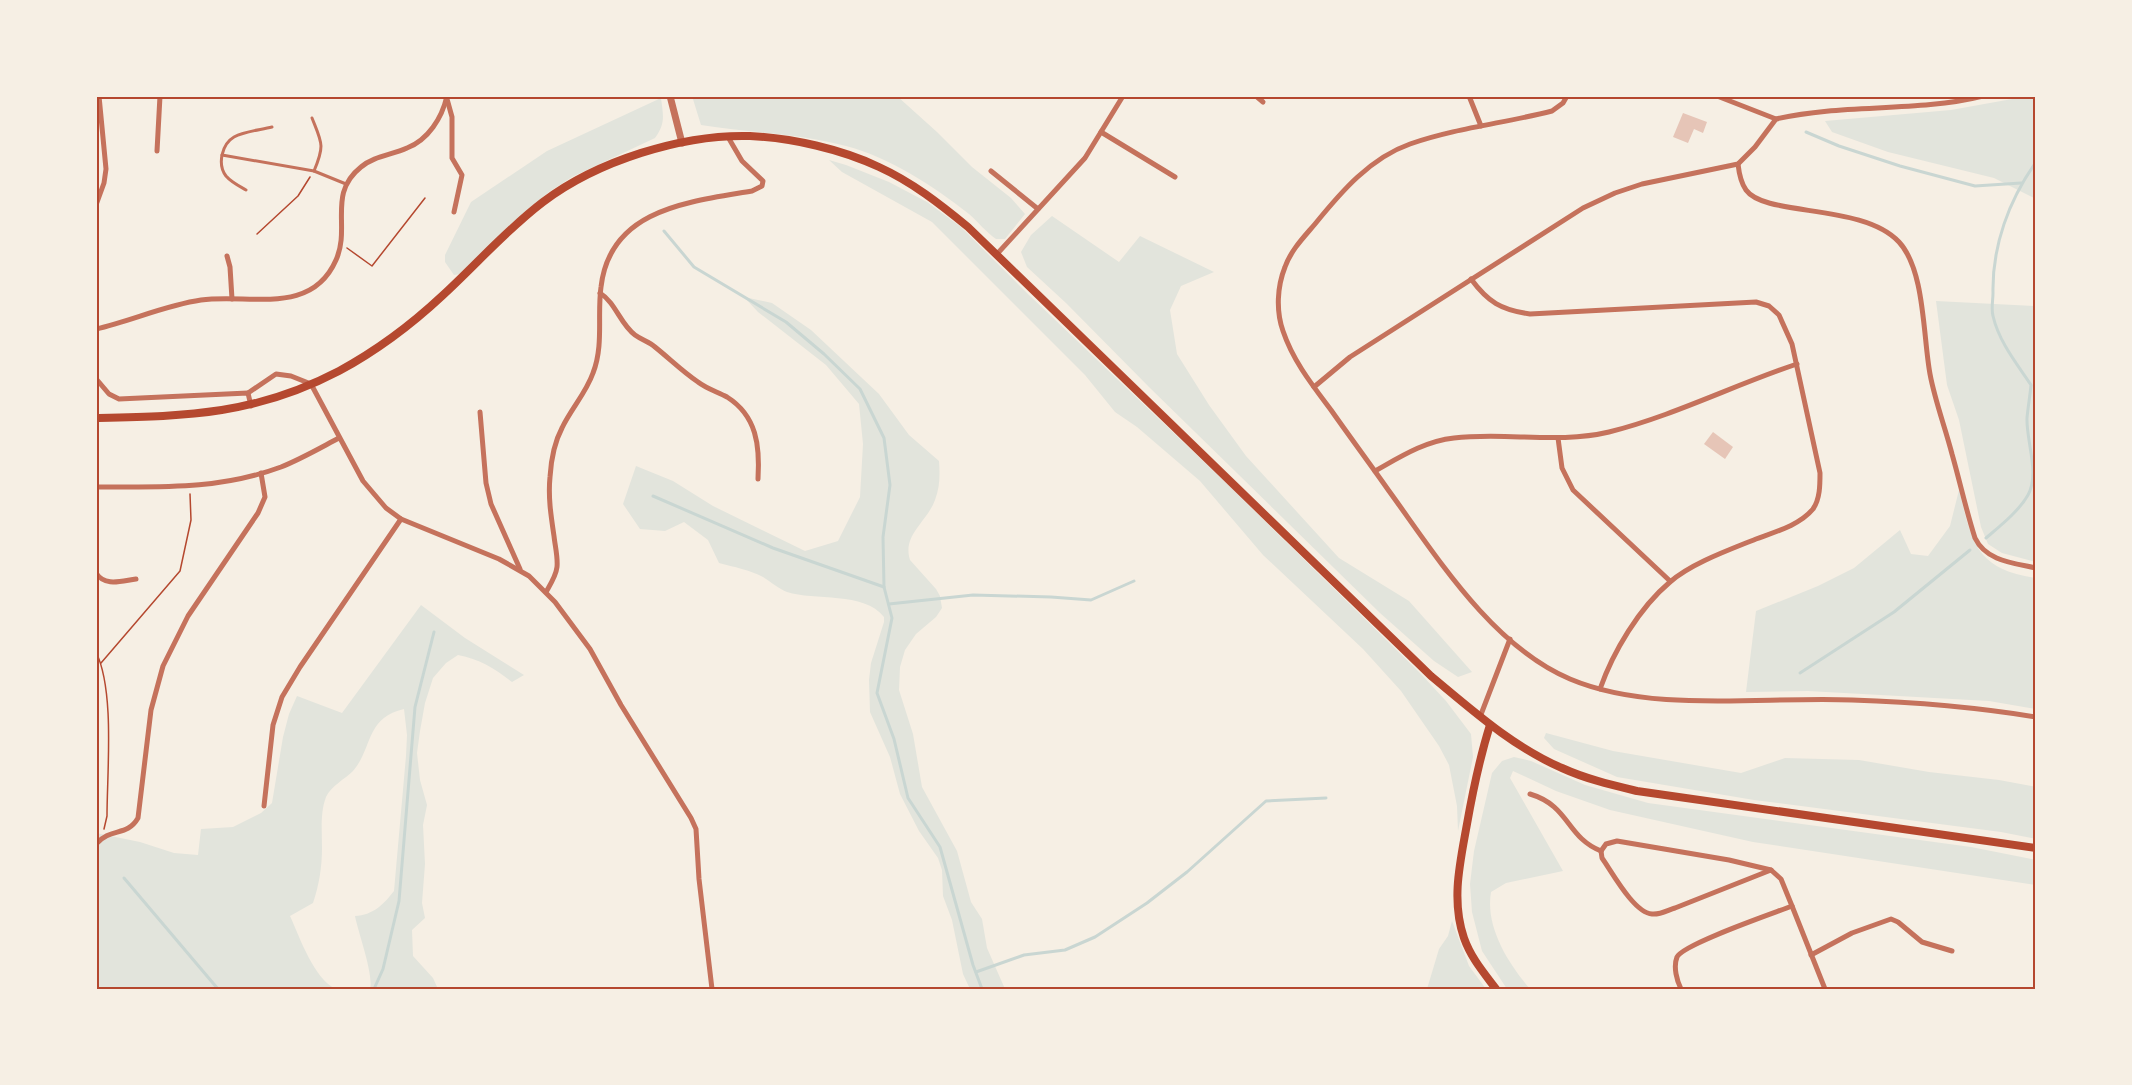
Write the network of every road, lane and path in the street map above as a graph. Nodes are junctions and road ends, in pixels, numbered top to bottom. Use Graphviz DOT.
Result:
graph roads {
  1 [pos="99,96"];
  2 [pos="160,96"];
  3 [pos="447,96"];
  4 [pos="670,96"];
  5 [pos="1123,96"];
  6 [pos="1256,96"];
  7 [pos="1469,96"];
  8 [pos="1568,96"];
  9 [pos="1717,96"];
  10 [pos="1983,96"];
  11 [pos="1263,102"];
  12 [pos="312,118"];
  13 [pos="1776,118"];
  14 [pos="1481,126"];
  15 [pos="272,127"];
  16 [pos="1101,132"];
  17 [pos="728,137"];
  18 [pos="681,143"];
  19 [pos="157,151"];
  20 [pos="222,155"];
  21 [pos="1738,164"];
  22 [pos="314,171"];
  23 [pos="991,171"];
  24 [pos="1175,177"];
  25 [pos="346,184"];
  26 [pos="246,190"];
  27 [pos="425,198"];
  28 [pos="96,206"];
  29 [pos="1038,209"];
  30 [pos="453,212"];
  31 [pos="257,234"];
  32 [pos="341,244"];
  33 [pos="997,254"];
  34 [pos="227,256"];
  35 [pos="1471,279"];
  36 [pos="600,293"];
  37 [pos="232,299"];
  38 [pos="96,329"];
  39 [pos="1797,364"];
  40 [pos="98,381"];
  41 [pos="311,384"];
  42 [pos="1314,387"];
  43 [pos="248,393"];
  44 [pos="251,406"];
  45 [pos="480,412"];
  46 [pos="96,418"];
  47 [pos="339,438"];
  48 [pos="1558,438"];
  49 [pos="1375,471"];
  50 [pos="261,474"];
  51 [pos="758,478"];
  52 [pos="96,488"];
  53 [pos="190,488"];
  54 [pos="400,519"];
  55 [pos="2036,568"];
  56 [pos="521,571"];
  57 [pos="96,573"];
  58 [pos="136,579"];
  59 [pos="1670,581"];
  60 [pos="546,592"];
  61 [pos="1510,639"];
  62 [pos="96,652"];
  63 [pos="101,663"];
  64 [pos="1600,689"];
  65 [pos="1480,717"];
  66 [pos="2036,717"];
  67 [pos="1490,724"];
  68 [pos="1530,794"];
  69 [pos="264,806"];
  70 [pos="102,837"];
  71 [pos="96,844"];
  72 [pos="2036,848"];
  73 [pos="1601,851"];
  74 [pos="1772,870"];
  75 [pos="1792,906"];
  76 [pos="1952,951"];
  77 [pos="1811,955"];
  78 [pos="712,989"];
  79 [pos="1496,989"];
  80 [pos="1682,989"];
  81 [pos="1825,989"];
  1 -- 28 [label="street"];
  2 -- 19 [label="street"];
  3 -- 25 [label="street"];
  3 -- 30 [label="street"];
  4 -- 18 [label="street"];
  5 -- 16 [label="street"];
  6 -- 11 [label="street"];
  7 -- 14 [label="street"];
  8 -- 14 [label="street"];
  9 -- 13 [label="street"];
  10 -- 13 [label="street"];
  12 -- 22 [label="lane"];
  13 -- 21 [label="street"];
  14 -- 42 [label="street"];
  15 -- 20 [label="lane"];
  16 -- 24 [label="street"];
  16 -- 29 [label="street"];
  17 -- 18 [label="main road"];
  17 -- 33 [label="main road"];
  17 -- 36 [label="street"];
  18 -- 41 [label="main road"];
  20 -- 22 [label="lane"];
  20 -- 26 [label="lane"];
  21 -- 35 [label="street"];
  21 -- 55 [label="street"];
  22 -- 25 [label="lane"];
  22 -- 31 [label="path"];
  23 -- 29 [label="street"];
  25 -- 32 [label="street"];
  27 -- 32 [label="path"];
  29 -- 33 [label="street"];
  32 -- 37 [label="street"];
  33 -- 65 [label="main road"];
  34 -- 37 [label="street"];
  35 -- 39 [label="street"];
  35 -- 42 [label="street"];
  36 -- 51 [label="street"];
  36 -- 60 [label="street"];
  37 -- 38 [label="street"];
  39 -- 48 [label="street"];
  39 -- 59 [label="street"];
  40 -- 43 [label="street"];
  41 -- 43 [label="street"];
  41 -- 44 [label="main road"];
  41 -- 47 [label="street"];
  42 -- 49 [label="street"];
  43 -- 44 [label="street"];
  44 -- 46 [label="main road"];
  45 -- 56 [label="street"];
  47 -- 50 [label="street"];
  47 -- 54 [label="street"];
  48 -- 49 [label="street"];
  48 -- 59 [label="street"];
  49 -- 61 [label="street"];
  50 -- 53 [label="street"];
  50 -- 70 [label="street"];
  52 -- 53 [label="street"];
  53 -- 63 [label="path"];
  54 -- 56 [label="street"];
  54 -- 69 [label="street"];
  56 -- 60 [label="street"];
  57 -- 58 [label="street"];
  59 -- 64 [label="street"];
  60 -- 78 [label="street"];
  61 -- 64 [label="street"];
  61 -- 65 [label="street"];
  62 -- 63 [label="path"];
  63 -- 70 [label="path"];
  64 -- 66 [label="street"];
  65 -- 67 [label="main road"];
  67 -- 72 [label="main road"];
  67 -- 79 [label="main road"];
  68 -- 73 [label="street"];
  70 -- 71 [label="street"];
  73 -- 74 [label="street"];
  73 -- 74 [label="street"];
  74 -- 75 [label="street"];
  75 -- 77 [label="street"];
  75 -- 80 [label="street"];
  76 -- 77 [label="street"];
  77 -- 81 [label="street"];
}
